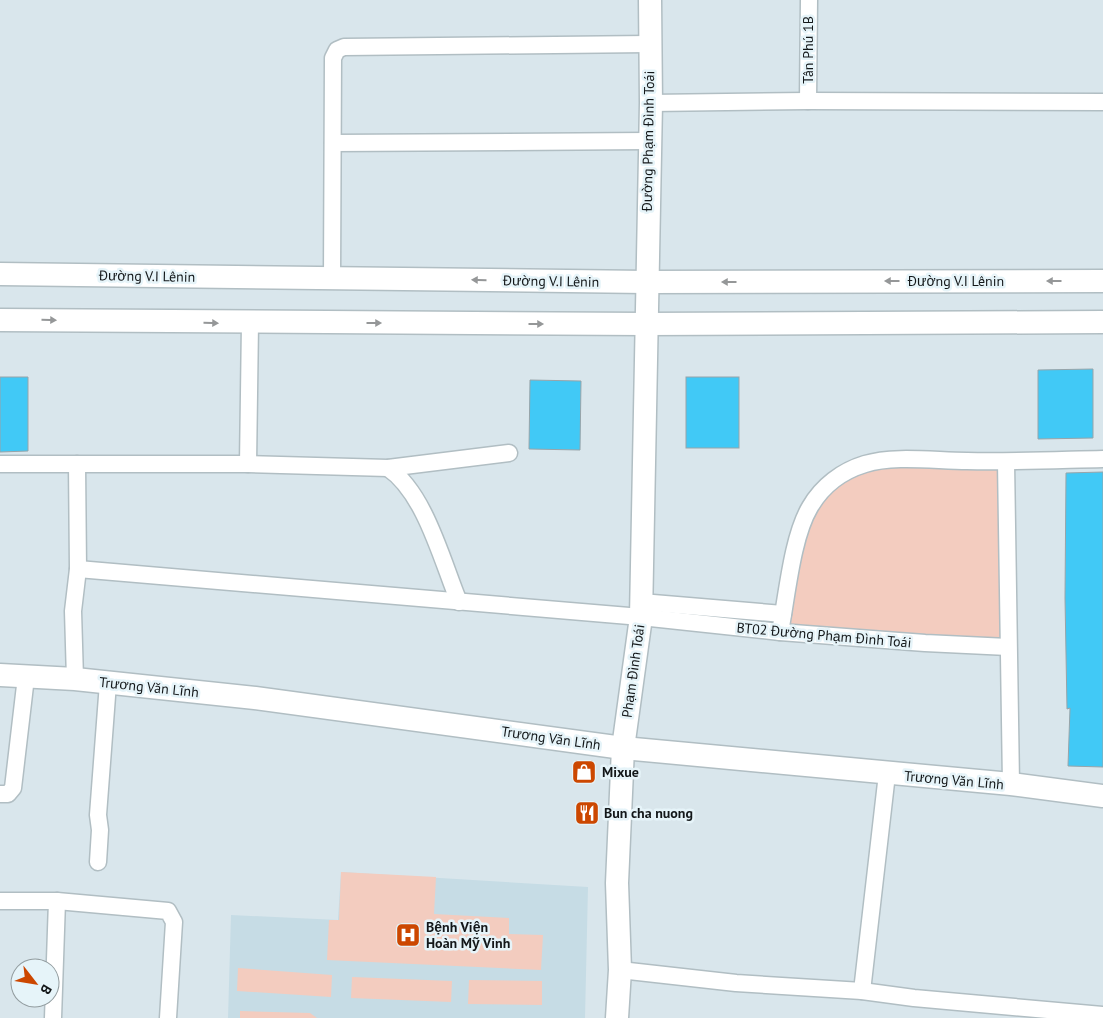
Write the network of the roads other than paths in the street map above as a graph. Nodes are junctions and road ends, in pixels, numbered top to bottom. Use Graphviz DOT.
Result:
graph roads {
  1 [pos="650,0"];
  2 [pos="809,0"];
  3 [pos="649,44"];
  4 [pos="808,101"];
  5 [pos="1103,102"];
  6 [pos="650,103"];
  7 [pos="649,141"];
  8 [pos="333,144"];
  9 [pos="0,274"];
  10 [pos="332,279"];
  11 [pos="1103,281"];
  12 [pos="646,282"];
  13 [pos="0,320"];
  14 [pos="1103,322"];
  15 [pos="250,323"];
  16 [pos="646,324"];
  17 [pos="509,453"];
  18 [pos="1103,459"];
  19 [pos="1006,462"];
  20 [pos="0,464"];
  21 [pos="77,464"];
  22 [pos="248,464"];
  23 [pos="388,468"];
  24 [pos="78,569"];
  25 [pos="459,602"];
  26 [pos="641,610"];
  27 [pos="784,614"];
  28 [pos="780,632"];
  29 [pos="1008,647"];
  30 [pos="0,675"];
  31 [pos="26,677"];
  32 [pos="74,679"];
  33 [pos="108,683"];
  34 [pos="623,748"];
  35 [pos="887,774"];
  36 [pos="1011,784"];
  37 [pos="0,794"];
  38 [pos="1103,796"];
  39 [pos="98,862"];
  40 [pos="0,901"];
  41 [pos="57,901"];
  42 [pos="620,970"];
  43 [pos="862,992"];
  44 [pos="1103,1016"];
  45 [pos="53,1018"];
  46 [pos="168,1018"];
  47 [pos="617,1018"];
  1 -- 3 [label="main road, Đường Phạm Đình Toái"];
  2 -- 4 [label="street, Tân Phú 1B"];
  3 -- 6 [label="main road, Đường Phạm Đình Toái"];
  3 -- 8 [label="street"];
  4 -- 5 [label="street"];
  4 -- 6 [label="street"];
  6 -- 7 [label="main road, Đường Phạm Đình Toái"];
  7 -- 8 [label="street"];
  7 -- 12 [label="main road, Đường Phạm Đình Toái"];
  8 -- 10 [label="street"];
  9 -- 10 [label="main road, Đường V.I Lênin"];
  12 -- 10 [label="main road, Đường V.I Lênin, one-way"];
  11 -- 12 [label="main road, Đường V.I Lênin, one-way"];
  12 -- 16 [label="main road, Đường Phạm Đình Toái"];
  13 -- 15 [label="main road, one-way"];
  14 -- 16 [label="main road"];
  15 -- 16 [label="main road, one-way"];
  15 -- 22 [label="street"];
  16 -- 26 [label="main road, Phạm Đình Toái"];
  17 -- 23 [label="street"];
  18 -- 19 [label="street"];
  19 -- 27 [label="street"];
  19 -- 29 [label="street"];
  20 -- 21 [label="street"];
  21 -- 22 [label="street"];
  21 -- 24 [label="street"];
  22 -- 23 [label="street"];
  23 -- 25 [label="street"];
  24 -- 25 [label="street"];
  24 -- 32 [label="street"];
  25 -- 26 [label="street"];
  26 -- 27 [label="street, BT02 Đường Phạm Đình Toái"];
  26 -- 28 [label="street, BT02 Đường Phạm Đình Toái"];
  26 -- 34 [label="main road, Phạm Đình Toái"];
  27 -- 28 [label="street"];
  28 -- 29 [label="street, BT02 Đường Phạm Đình Toái"];
  29 -- 36 [label="street"];
  30 -- 31 [label="main road, Trương Văn Lĩnh"];
  31 -- 32 [label="main road, Trương Văn Lĩnh"];
  31 -- 37 [label="street"];
  32 -- 33 [label="main road, Trương Văn Lĩnh"];
  33 -- 34 [label="main road, Trương Văn Lĩnh"];
  33 -- 39 [label="street"];
  34 -- 35 [label="main road, Trương Văn Lĩnh"];
  34 -- 42 [label="main road, Phạm Đình Toái"];
  35 -- 36 [label="main road, Trương Văn Lĩnh"];
  35 -- 43 [label="street"];
  36 -- 38 [label="main road, Trương Văn Lĩnh"];
  40 -- 41 [label="street"];
  41 -- 45 [label="street"];
  41 -- 46 [label="street"];
  42 -- 43 [label="street"];
  42 -- 47 [label="main road, Phạm Đình Toái"];
  43 -- 44 [label="street"];
}
